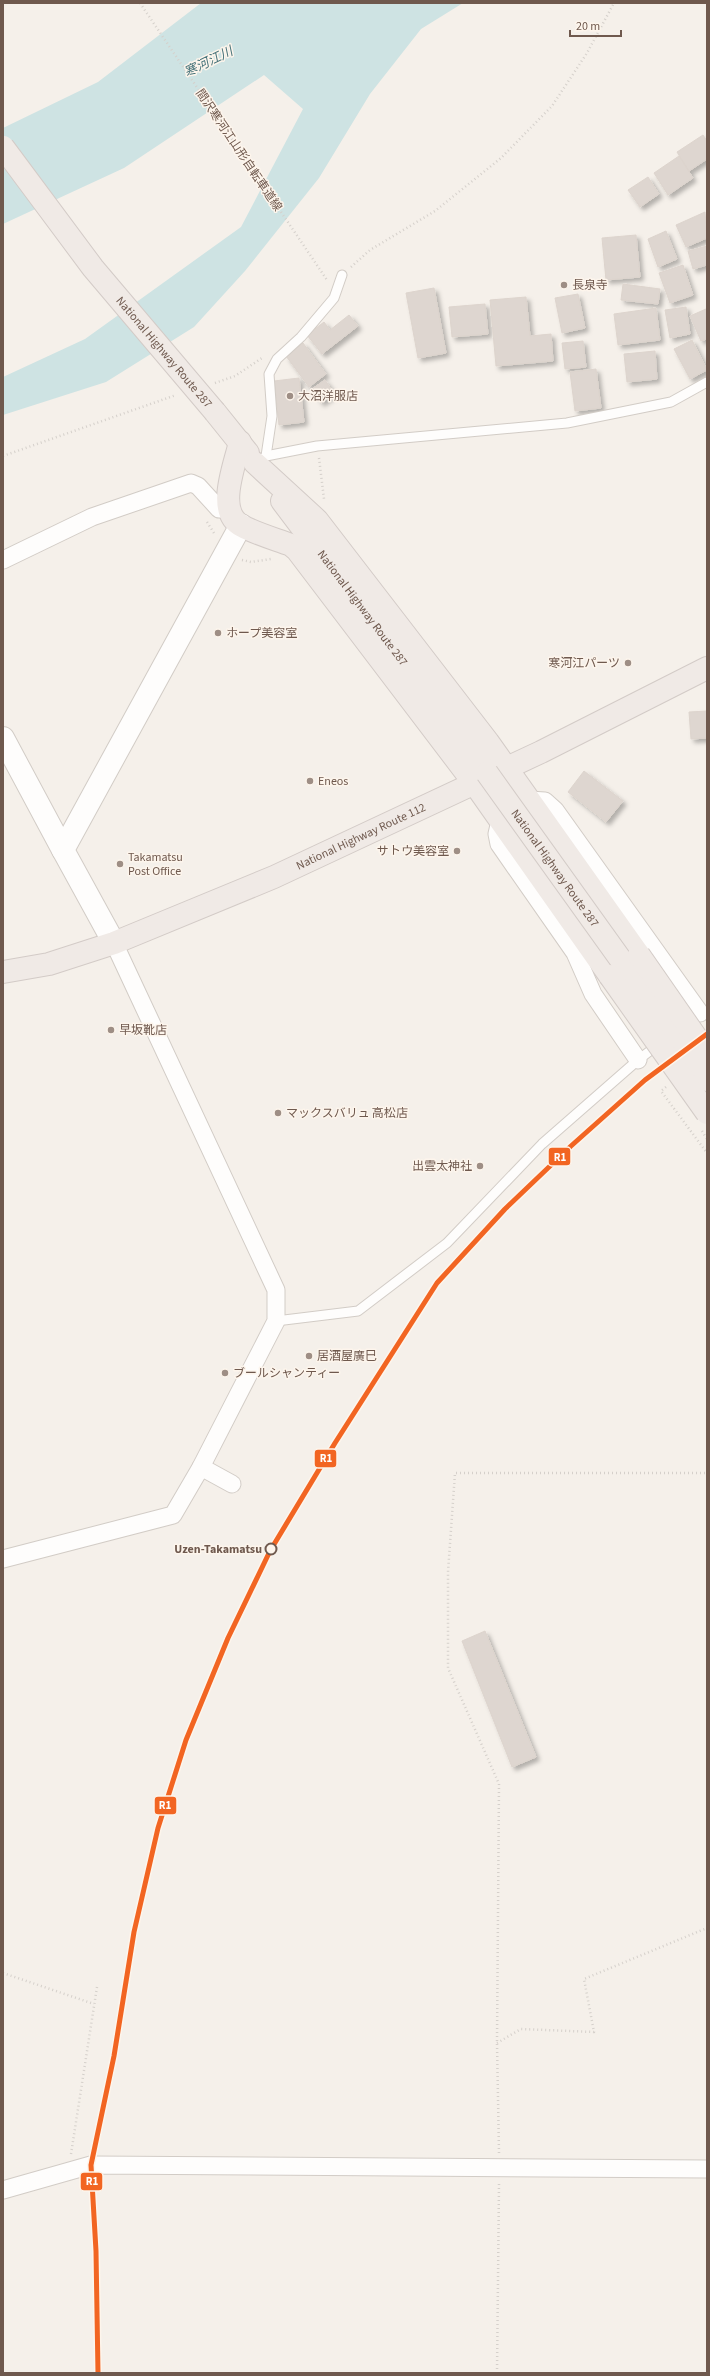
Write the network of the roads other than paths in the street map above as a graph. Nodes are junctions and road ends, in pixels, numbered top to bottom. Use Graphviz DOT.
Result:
graph roads {
  1 [pos="3,147"];
  2 [pos="342,275"];
  3 [pos="707,382"];
  4 [pos="240,442"];
  5 [pos="261,460"];
  6 [pos="234,517"];
  7 [pos="3,560"];
  8 [pos="707,668"];
  9 [pos="3,738"];
  10 [pos="507,768"];
  11 [pos="474,783"];
  12 [pos="529,800"];
  13 [pos="500,821"];
  14 [pos="63,850"];
  15 [pos="114,943"];
  16 [pos="3,972"];
  17 [pos="704,1011"];
  18 [pos="707,1053"];
  19 [pos="638,1060"];
  20 [pos="707,1080"];
  21 [pos="707,1113"];
  22 [pos="276,1321"];
  23 [pos="201,1467"];
  24 [pos="232,1484"];
  25 [pos="3,1559"];
  26 [pos="707,2169"];
  27 [pos="3,2190"];
  1 -- 4 [label="highway, National Highway Route 287, bridge"];
  2 -- 5 [label="lane"];
  3 -- 5 [label="lane"];
  4 -- 5 [label="highway, National Highway Route 287"];
  4 -- 6 [label="highway"];
  5 -- 10 [label="highway"];
  5 -- 20 [label="highway, National Highway Route 287, bridge"];
  6 -- 7 [label="street"];
  6 -- 11 [label="highway"];
  6 -- 14 [label="street"];
  8 -- 10 [label="highway, National Highway Route 112"];
  9 -- 14 [label="street"];
  10 -- 11 [label="highway, National Highway Route 112"];
  10 -- 12 [label="highway"];
  11 -- 13 [label="highway"];
  11 -- 15 [label="highway, National Highway Route 112"];
  12 -- 17 [label="street"];
  12 -- 18 [label="highway, bridge"];
  13 -- 19 [label="street"];
  13 -- 21 [label="highway, bridge"];
  14 -- 15 [label="street"];
  15 -- 16 [label="highway, National Highway Route 112"];
  15 -- 22 [label="street"];
  17 -- 19 [label="lane"];
  19 -- 22 [label="lane"];
  22 -- 23 [label="street"];
  23 -- 24 [label="street"];
  23 -- 25 [label="street"];
  26 -- 27 [label="street"];
}
